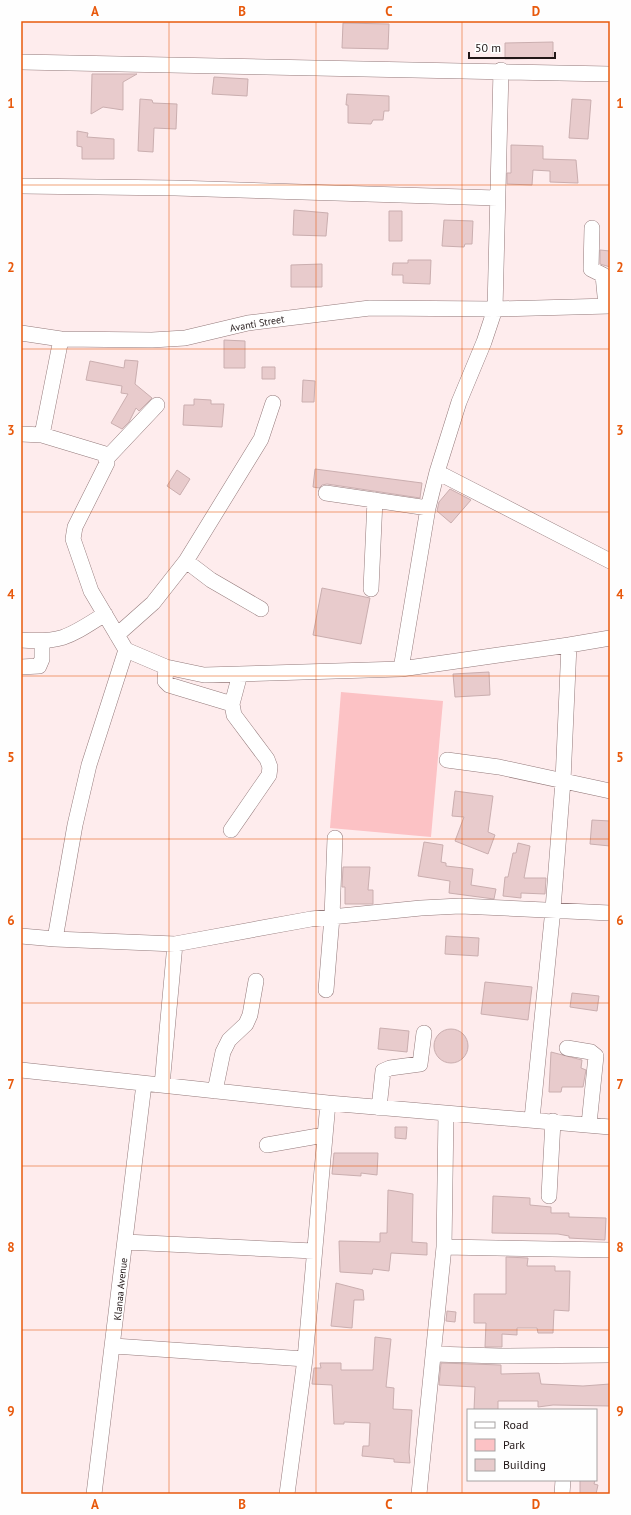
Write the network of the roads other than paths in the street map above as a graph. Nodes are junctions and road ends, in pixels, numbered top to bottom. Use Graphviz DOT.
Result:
graph roads {
  1 [pos="21,62"];
  2 [pos="501,70"];
  3 [pos="610,74"];
  4 [pos="21,186"];
  5 [pos="497,198"];
  6 [pos="592,228"];
  7 [pos="608,306"];
  8 [pos="495,309"];
  9 [pos="21,333"];
  10 [pos="61,338"];
  11 [pos="273,403"];
  12 [pos="157,405"];
  13 [pos="21,434"];
  14 [pos="42,435"];
  15 [pos="107,458"];
  16 [pos="437,472"];
  17 [pos="326,493"];
  18 [pos="375,500"];
  19 [pos="428,508"];
  20 [pos="186,561"];
  21 [pos="610,561"];
  22 [pos="371,589"];
  23 [pos="262,609"];
  24 [pos="105,614"];
  25 [pos="117,635"];
  26 [pos="610,638"];
  27 [pos="21,640"];
  28 [pos="42,641"];
  29 [pos="570,645"];
  30 [pos="126,650"];
  31 [pos="21,667"];
  32 [pos="166,667"];
  33 [pos="401,669"];
  34 [pos="240,674"];
  35 [pos="232,704"];
  36 [pos="446,760"];
  37 [pos="563,781"];
  38 [pos="610,791"];
  39 [pos="231,830"];
  40 [pos="335,838"];
  41 [pos="553,909"];
  42 [pos="610,913"];
  43 [pos="332,917"];
  44 [pos="21,936"];
  45 [pos="55,939"];
  46 [pos="175,944"];
  47 [pos="256,982"];
  48 [pos="326,990"];
  49 [pos="424,1033"];
  50 [pos="567,1048"];
  51 [pos="21,1070"];
  52 [pos="144,1084"];
  53 [pos="162,1086"];
  54 [pos="215,1091"];
  55 [pos="328,1103"];
  56 [pos="379,1108"];
  57 [pos="446,1114"];
  58 [pos="532,1119"];
  59 [pos="553,1121"];
  60 [pos="588,1124"];
  61 [pos="610,1126"];
  62 [pos="324,1135"];
  63 [pos="267,1145"];
  64 [pos="549,1196"];
  65 [pos="125,1242"];
  66 [pos="444,1247"];
  67 [pos="610,1250"];
  68 [pos="314,1251"];
  69 [pos="114,1346"];
  70 [pos="433,1354"];
  71 [pos="610,1355"];
  72 [pos="305,1359"];
  73 [pos="563,1481"];
  74 [pos="94,1494"];
  75 [pos="287,1494"];
  76 [pos="419,1494"];
  77 [pos="562,1494"];
  1 -- 2 [label="street"];
  2 -- 3 [label="street"];
  2 -- 5 [label="street"];
  4 -- 5 [label="street"];
  5 -- 8 [label="street"];
  6 -- 7 [label="street"];
  7 -- 8 [label="street, Avanti Street"];
  8 -- 10 [label="street, Avanti Street"];
  8 -- 16 [label="street"];
  9 -- 10 [label="street, Avanti Street"];
  10 -- 14 [label="street"];
  11 -- 20 [label="street"];
  12 -- 15 [label="street"];
  13 -- 14 [label="street"];
  14 -- 15 [label="street"];
  15 -- 24 [label="street"];
  16 -- 19 [label="street"];
  16 -- 21 [label="street"];
  17 -- 18 [label="street"];
  18 -- 19 [label="street"];
  18 -- 22 [label="street"];
  19 -- 33 [label="street"];
  20 -- 23 [label="street"];
  20 -- 25 [label="street"];
  24 -- 25 [label="street"];
  24 -- 28 [label="street"];
  25 -- 30 [label="street"];
  26 -- 29 [label="street"];
  27 -- 28 [label="street"];
  28 -- 31 [label="street"];
  29 -- 33 [label="street"];
  29 -- 37 [label="street"];
  30 -- 32 [label="street"];
  30 -- 45 [label="street"];
  32 -- 34 [label="street"];
  32 -- 35 [label="street"];
  33 -- 34 [label="street"];
  34 -- 35 [label="street"];
  35 -- 39 [label="street"];
  36 -- 37 [label="street"];
  37 -- 38 [label="street"];
  37 -- 41 [label="street"];
  40 -- 43 [label="street"];
  41 -- 42 [label="street"];
  41 -- 43 [label="street"];
  41 -- 58 [label="street"];
  43 -- 46 [label="street"];
  43 -- 48 [label="street"];
  44 -- 45 [label="street"];
  45 -- 46 [label="street"];
  46 -- 53 [label="street"];
  47 -- 54 [label="street"];
  49 -- 56 [label="street"];
  50 -- 60 [label="street"];
  51 -- 52 [label="street"];
  52 -- 53 [label="street"];
  52 -- 65 [label="street, Klanaa Avenue"];
  53 -- 54 [label="street"];
  54 -- 55 [label="street"];
  55 -- 56 [label="street"];
  55 -- 62 [label="street"];
  56 -- 57 [label="street"];
  57 -- 58 [label="street"];
  57 -- 66 [label="street"];
  58 -- 59 [label="street"];
  59 -- 60 [label="street"];
  59 -- 64 [label="street"];
  60 -- 61 [label="street"];
  62 -- 63 [label="street"];
  62 -- 68 [label="street"];
  65 -- 68 [label="street"];
  65 -- 69 [label="street, Klanaa Avenue"];
  66 -- 67 [label="street"];
  66 -- 70 [label="street"];
  68 -- 72 [label="street"];
  69 -- 72 [label="street"];
  69 -- 74 [label="street, Klanaa Avenue"];
  70 -- 71 [label="street"];
  70 -- 76 [label="street"];
  72 -- 75 [label="street"];
  73 -- 77 [label="street"];
}
